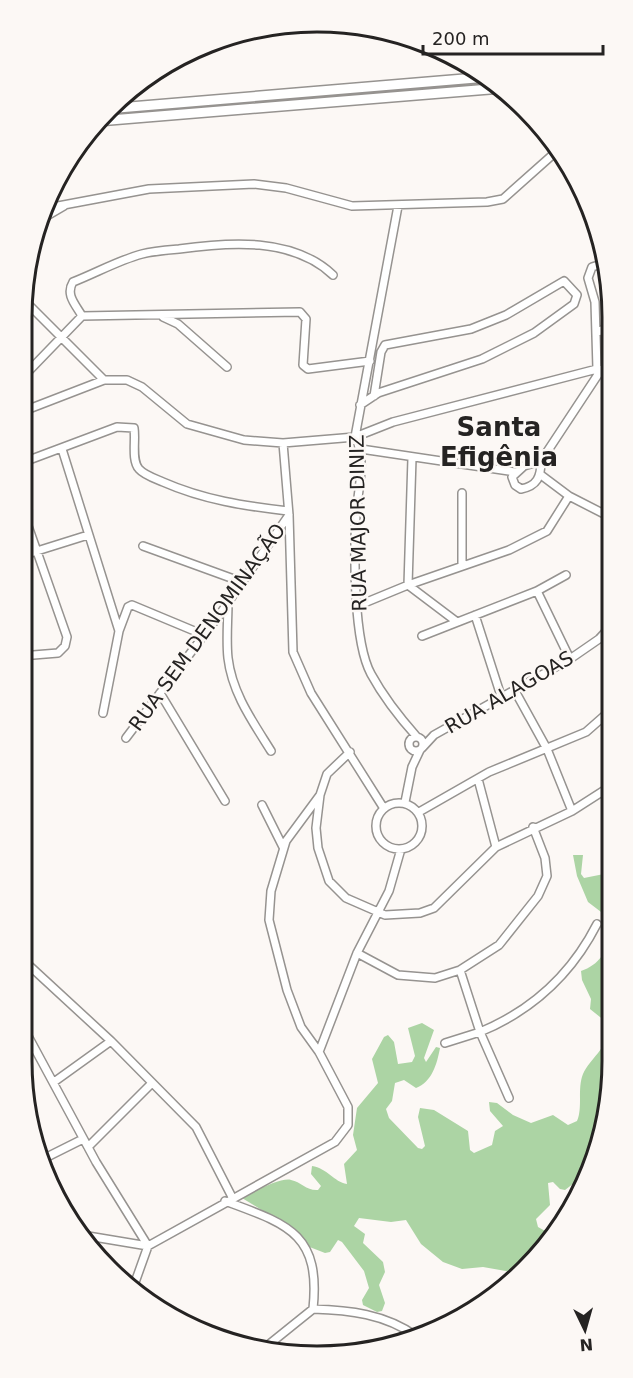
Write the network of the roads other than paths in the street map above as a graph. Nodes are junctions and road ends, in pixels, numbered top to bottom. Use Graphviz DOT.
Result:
graph roads {
  1 [pos="472,78"];
  2 [pos="489,89"];
  3 [pos="244,98"];
  4 [pos="224,100"];
  5 [pos="123,108"];
  6 [pos="119,111"];
  7 [pos="243,111"];
  8 [pos="224,112"];
  9 [pos="120,120"];
  10 [pos="109,121"];
  11 [pos="552,156"];
  12 [pos="68,204"];
  13 [pos="398,206"];
  14 [pos="53,207"];
  15 [pos="51,214"];
  16 [pos="597,265"];
  17 [pos="333,275"];
  18 [pos="32,308"];
  19 [pos="82,316"];
  20 [pos="161,316"];
  21 [pos="602,330"];
  22 [pos="596,333"];
  23 [pos="61,336"];
  24 [pos="370,361"];
  25 [pos="32,367"];
  26 [pos="227,367"];
  27 [pos="599,370"];
  28 [pos="602,370"];
  29 [pos="104,380"];
  30 [pos="374,396"];
  31 [pos="360,405"];
  32 [pos="32,408"];
  33 [pos="355,437"];
  34 [pos="283,443"];
  35 [pos="62,449"];
  36 [pos="361,449"];
  37 [pos="412,458"];
  38 [pos="32,459"];
  39 [pos="541,461"];
  40 [pos="515,472"];
  41 [pos="541,475"];
  42 [pos="462,493"];
  43 [pos="568,496"];
  44 [pos="289,513"];
  45 [pos="602,514"];
  46 [pos="32,534"];
  47 [pos="88,535"];
  48 [pos="143,546"];
  49 [pos="39,551"];
  50 [pos="32,553"];
  51 [pos="462,566"];
  52 [pos="566,574"];
  53 [pos="242,582"];
  54 [pos="408,585"];
  55 [pos="537,591"];
  56 [pos="228,602"];
  57 [pos="357,606"];
  58 [pos="475,615"];
  59 [pos="457,622"];
  60 [pos="119,631"];
  61 [pos="204,635"];
  62 [pos="602,635"];
  63 [pos="422,636"];
  64 [pos="32,655"];
  65 [pos="570,659"];
  66 [pos="515,691"];
  67 [pos="160,693"];
  68 [pos="501,696"];
  69 [pos="103,713"];
  70 [pos="602,718"];
  71 [pos="404,724"];
  72 [pos="434,735"];
  73 [pos="126,738"];
  74 [pos="418,738"];
  75 [pos="410,746"];
  76 [pos="421,749"];
  77 [pos="547,750"];
  78 [pos="271,751"];
  79 [pos="350,752"];
  80 [pos="412,767"];
  81 [pos="478,779"];
  82 [pos="602,792"];
  83 [pos="320,795"];
  84 [pos="225,801"];
  85 [pos="405,802"];
  86 [pos="262,805"];
  87 [pos="383,807"];
  88 [pos="572,810"];
  89 [pos="419,812"];
  90 [pos="533,827"];
  91 [pos="283,847"];
  92 [pos="496,847"];
  93 [pos="401,849"];
  94 [pos="376,913"];
  95 [pos="597,924"];
  96 [pos="357,953"];
  97 [pos="32,968"];
  98 [pos="460,970"];
  99 [pos="480,1032"];
  100 [pos="111,1041"];
  101 [pos="32,1043"];
  102 [pos="445,1043"];
  103 [pos="319,1052"];
  104 [pos="54,1082"];
  105 [pos="152,1083"];
  106 [pos="509,1098"];
  107 [pos="83,1139"];
  108 [pos="88,1147"];
  109 [pos="48,1156"];
  110 [pos="229,1199"];
  111 [pos="91,1237"];
  112 [pos="148,1246"];
  113 [pos="135,1281"];
  114 [pos="313,1309"];
  115 [pos="407,1331"];
  116 [pos="271,1343"];
  1 -- 3 [label="main road"];
  2 -- 7 [label="main road"];
  3 -- 4 [label="main road"];
  3 -- 7 [label="main road"];
  4 -- 5 [label="main road"];
  4 -- 8 [label="main road"];
  6 -- 9 [label="main road"];
  7 -- 8 [label="main road"];
  8 -- 9 [label="main road"];
  9 -- 10 [label="main road"];
  11 -- 13 [label="street"];
  12 -- 13 [label="street"];
  12 -- 14 [label="street"];
  12 -- 15 [label="street"];
  13 -- 24 [label="street, RUA MAJOR DINIZ"];
  16 -- 22 [label="street"];
  17 -- 19 [label="street"];
  18 -- 23 [label="street"];
  19 -- 20 [label="street"];
  19 -- 23 [label="street"];
  20 -- 24 [label="street"];
  20 -- 26 [label="street"];
  21 -- 22 [label="street"];
  22 -- 27 [label="street"];
  23 -- 25 [label="street"];
  23 -- 29 [label="street"];
  24 -- 31 [label="street, RUA MAJOR DINIZ"];
  27 -- 28 [label="street"];
  27 -- 33 [label="street"];
  27 -- 39 [label="street"];
  29 -- 32 [label="street"];
  29 -- 34 [label="street"];
  30 -- 30 [label="street"];
  30 -- 31 [label="street"];
  31 -- 33 [label="street, RUA MAJOR DINIZ"];
  33 -- 34 [label="street"];
  33 -- 36 [label="street, RUA MAJOR DINIZ"];
  34 -- 44 [label="street"];
  35 -- 38 [label="street"];
  35 -- 44 [label="street"];
  35 -- 47 [label="street"];
  36 -- 37 [label="street"];
  36 -- 57 [label="street, RUA MAJOR DINIZ"];
  37 -- 40 [label="street"];
  37 -- 54 [label="street"];
  39 -- 40 [label="street"];
  39 -- 41 [label="street"];
  40 -- 41 [label="street"];
  41 -- 43 [label="street"];
  42 -- 51 [label="street"];
  43 -- 45 [label="street"];
  43 -- 51 [label="street"];
  44 -- 53 [label="street, RUA SEM DENOMINAÇÃO"];
  44 -- 79 [label="street"];
  46 -- 49 [label="street"];
  47 -- 49 [label="street"];
  47 -- 60 [label="street"];
  48 -- 53 [label="street"];
  49 -- 50 [label="street"];
  49 -- 64 [label="street"];
  51 -- 54 [label="street"];
  52 -- 55 [label="street"];
  53 -- 56 [label="street, RUA SEM DENOMINAÇÃO"];
  54 -- 57 [label="street"];
  54 -- 59 [label="street"];
  55 -- 58 [label="street"];
  55 -- 65 [label="street"];
  56 -- 61 [label="street, RUA SEM DENOMINAÇÃO"];
  56 -- 78 [label="street"];
  57 -- 71 [label="street, RUA MAJOR DINIZ"];
  58 -- 59 [label="street"];
  58 -- 68 [label="street"];
  59 -- 63 [label="street"];
  60 -- 61 [label="street"];
  60 -- 69 [label="street"];
  61 -- 67 [label="street, RUA SEM DENOMINAÇÃO"];
  62 -- 65 [label="street, RUA ALAGOAS"];
  65 -- 66 [label="street, RUA ALAGOAS"];
  66 -- 68 [label="street, RUA ALAGOAS"];
  66 -- 77 [label="street"];
  67 -- 73 [label="street, RUA SEM DENOMINAÇÃO"];
  67 -- 84 [label="street"];
  68 -- 72 [label="street, RUA ALAGOAS"];
  70 -- 77 [label="street"];
  71 -- 74 [label="street, RUA MAJOR DINIZ"];
  71 -- 75 [label="street, RUA MAJOR DINIZ"];
  72 -- 74 [label="street, RUA ALAGOAS"];
  72 -- 76 [label="street, RUA ALAGOAS"];
  74 -- 75 [label="street"];
  74 -- 76 [label="street"];
  75 -- 76 [label="street"];
  75 -- 80 [label="street, RUA ALAGOAS"];
  76 -- 80 [label="street, RUA ALAGOAS"];
  77 -- 81 [label="street"];
  77 -- 88 [label="street"];
  79 -- 83 [label="street"];
  79 -- 87 [label="street"];
  80 -- 85 [label="street, RUA ALAGOAS"];
  81 -- 89 [label="street"];
  81 -- 92 [label="street"];
  82 -- 88 [label="street"];
  83 -- 91 [label="street"];
  83 -- 94 [label="street"];
  85 -- 87 [label="street"];
  85 -- 89 [label="street"];
  86 -- 91 [label="street"];
  87 -- 93 [label="street"];
  88 -- 90 [label="street"];
  89 -- 93 [label="street"];
  90 -- 92 [label="street"];
  90 -- 98 [label="street"];
  91 -- 103 [label="street"];
  92 -- 94 [label="street"];
  93 -- 94 [label="street"];
  94 -- 96 [label="street"];
  95 -- 99 [label="street"];
  96 -- 98 [label="street"];
  96 -- 103 [label="street"];
  97 -- 100 [label="street"];
  98 -- 99 [label="street"];
  99 -- 102 [label="street"];
  99 -- 106 [label="street"];
  100 -- 104 [label="street"];
  100 -- 105 [label="street"];
  101 -- 104 [label="street"];
  103 -- 110 [label="street"];
  104 -- 107 [label="street"];
  105 -- 108 [label="street"];
  105 -- 110 [label="street"];
  107 -- 108 [label="street"];
  107 -- 109 [label="street"];
  108 -- 112 [label="street"];
  110 -- 112 [label="street"];
  110 -- 114 [label="street"];
  111 -- 112 [label="street"];
  112 -- 113 [label="street"];
  114 -- 115 [label="street"];
  114 -- 116 [label="street"];
}
